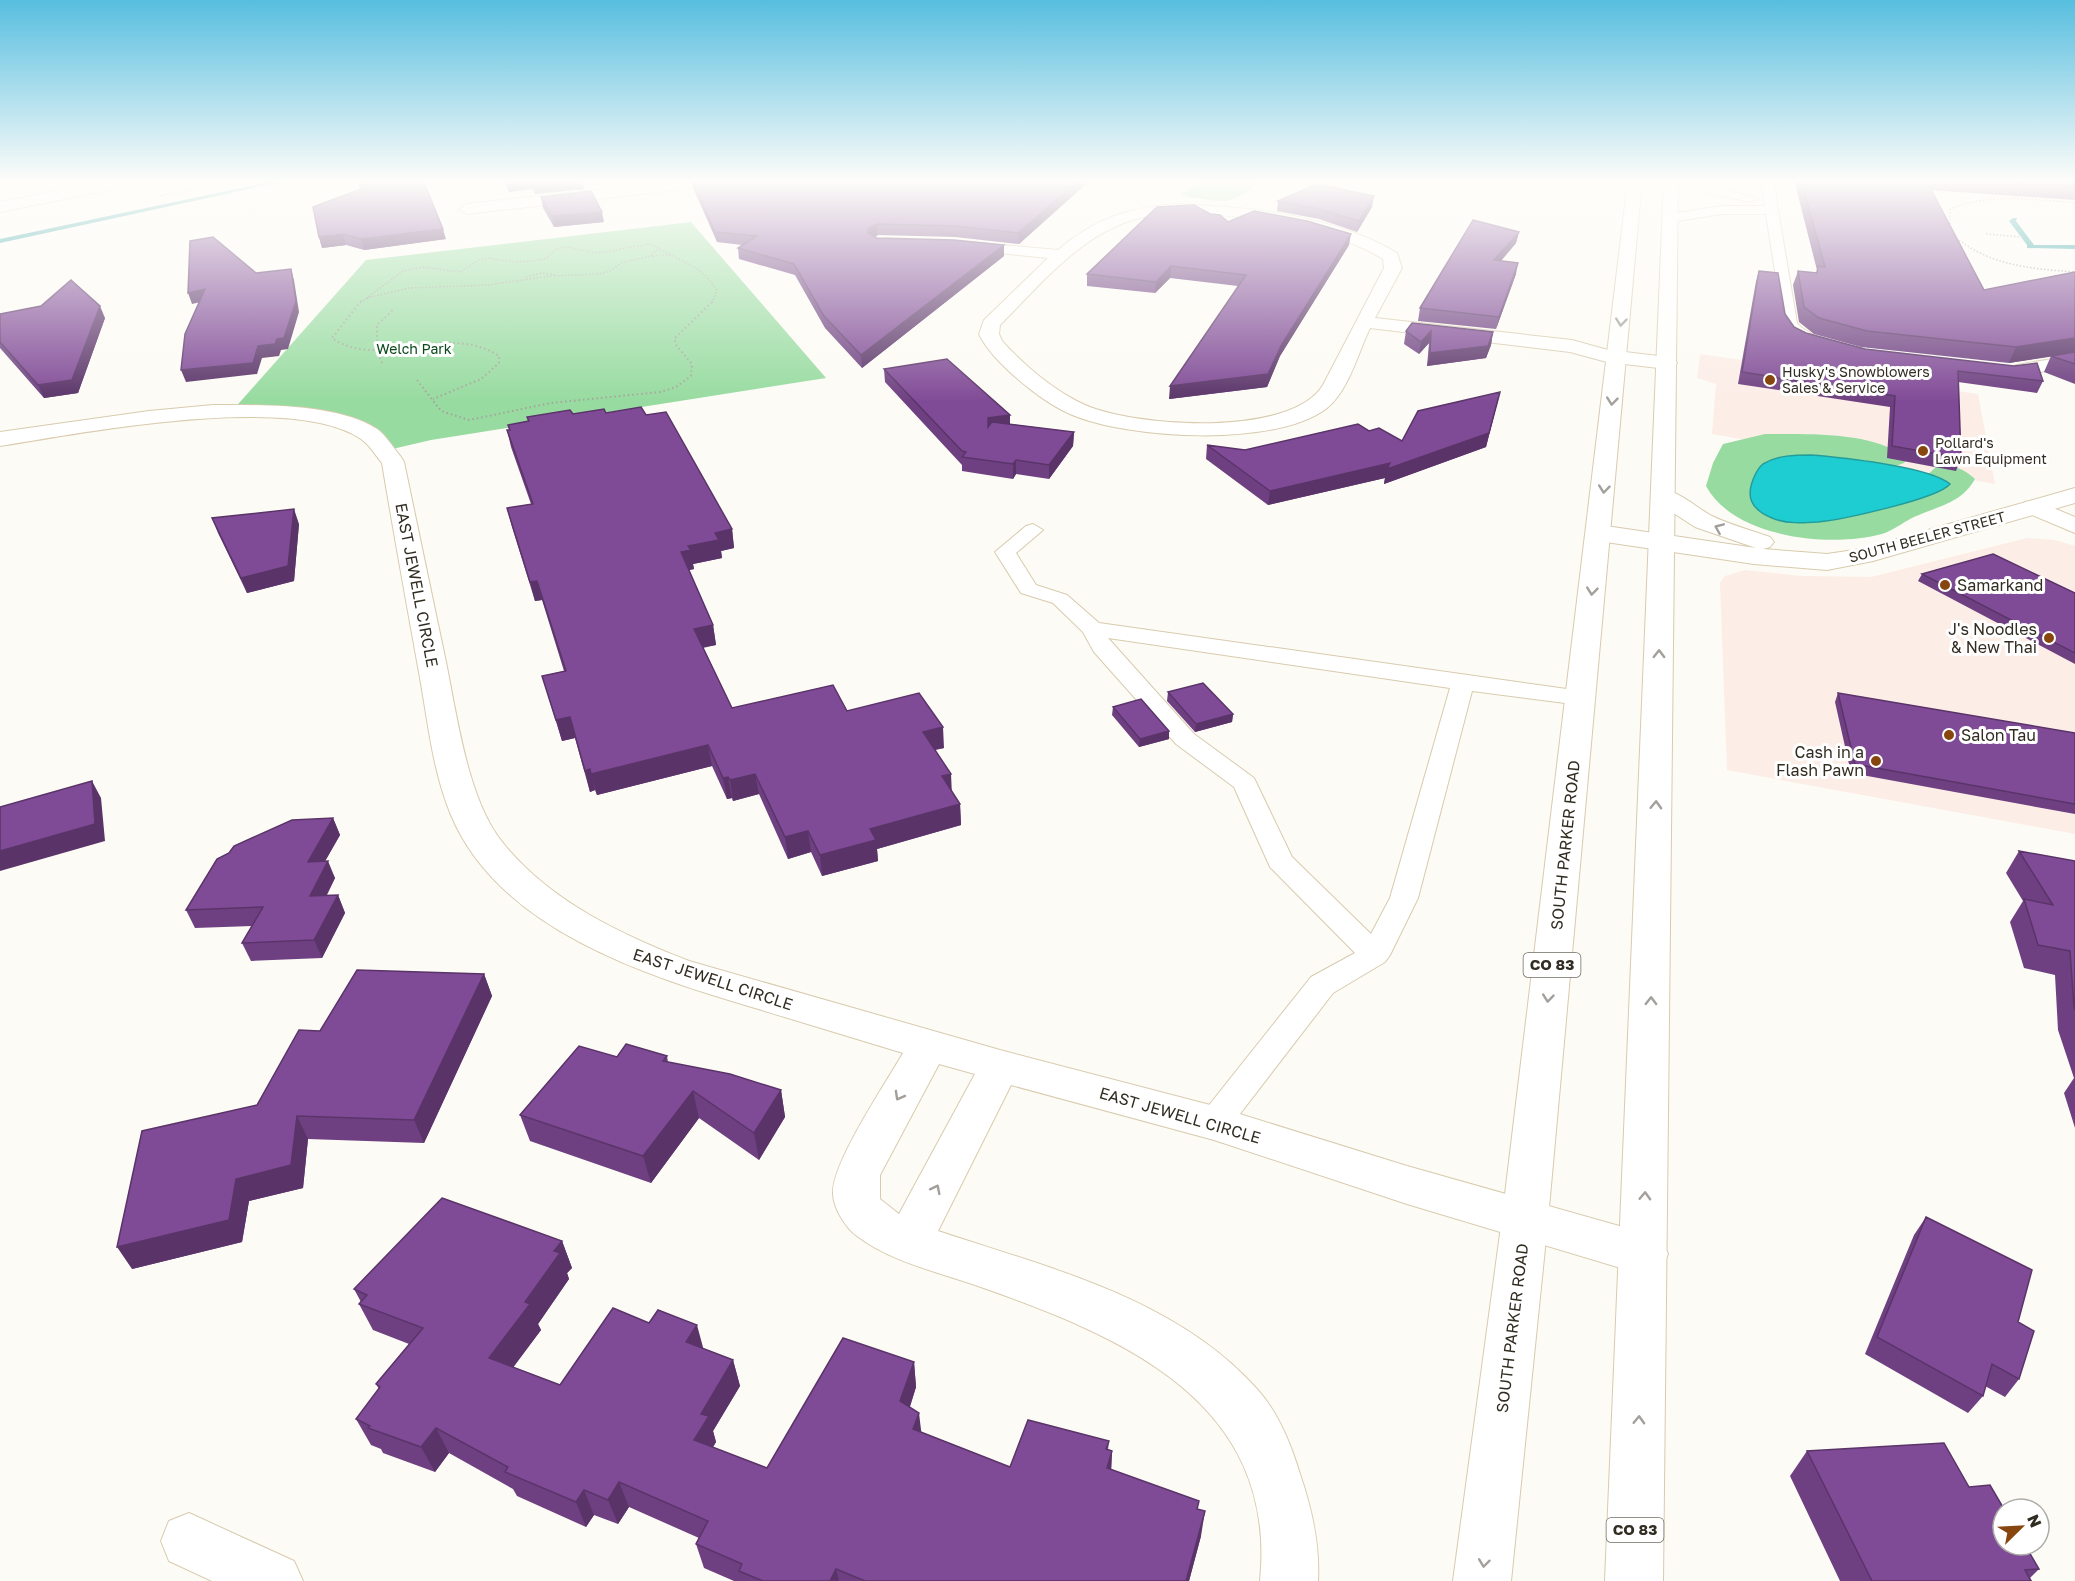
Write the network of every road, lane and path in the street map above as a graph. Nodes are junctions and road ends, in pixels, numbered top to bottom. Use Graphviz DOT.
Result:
graph roads {
  1 [pos="551,254"];
  2 [pos="653,254"];
  3 [pos="1051,254"];
  4 [pos="1387,254"];
  5 [pos="1625,254"];
  6 [pos="1670,254"];
  7 [pos="1779,254"];
  8 [pos="1981,254"];
  9 [pos="672,255"];
  10 [pos="1063,255"];
  11 [pos="650,256"];
  12 [pos="2075,272"];
  13 [pos="363,299"];
  14 [pos="393,310"];
  15 [pos="1361,327"];
  16 [pos="1827,345"];
  17 [pos="377,349"];
  18 [pos="1612,357"];
  19 [pos="2075,360"];
  20 [pos="382,363"];
  21 [pos="1667,363"];
  22 [pos="1990,369"];
  23 [pos="417,380"];
  24 [pos="433,399"];
  25 [pos="0,439"];
  26 [pos="2075,495"];
  27 [pos="1663,496"];
  28 [pos="2034,507"];
  29 [pos="2075,526"];
  30 [pos="1033,530"];
  31 [pos="1599,533"];
  32 [pos="1661,543"];
  33 [pos="1900,546"];
  34 [pos="1092,629"];
  35 [pos="1463,683"];
  36 [pos="1581,698"];
  37 [pos="1375,955"];
  38 [pos="928,1045"];
  39 [pos="1000,1066"];
  40 [pos="1214,1123"];
  41 [pos="1525,1219"];
  42 [pos="909,1241"];
  43 [pos="1644,1254"];
  44 [pos="189,1541"];
  45 [pos="274,1581"];
  46 [pos="1289,1581"];
  47 [pos="1482,1581"];
  48 [pos="1634,1581"];
  1 -- 13 [label="path"];
  2 -- 11 [label="path"];
  3 -- 10 [label="street"];
  4 -- 15 [label="street"];
  5 -- 18 [label="street, SOUTH PARKER ROAD / CO 83, one-way"];
  6 -- 21 [label="street, CO 83"];
  7 -- 16 [label="lane"];
  8 -- 12 [label="path"];
  9 -- 11 [label="path"];
  9 -- 24 [label="path"];
  10 -- 15 [label="street"];
  11 -- 13 [label="path"];
  13 -- 17 [label="path"];
  14 -- 17 [label="path"];
  15 -- 18 [label="street"];
  17 -- 20 [label="path"];
  17 -- 24 [label="path"];
  18 -- 21 [label="street"];
  18 -- 31 [label="street, SOUTH PARKER ROAD / CO 83, one-way"];
  19 -- 22 [label="lane"];
  21 -- 27 [label="street, CO 83"];
  23 -- 24 [label="path"];
  25 -- 38 [label="street, EAST JEWELL CIRCLE"];
  26 -- 28 [label="street, SOUTH BEELER STREET"];
  27 -- 32 [label="street, CO 83"];
  33 -- 27 [label="street, one-way"];
  28 -- 29 [label="street"];
  28 -- 33 [label="street, SOUTH BEELER STREET"];
  30 -- 34 [label="lane"];
  31 -- 32 [label="street, SOUTH BEELER STREET"];
  31 -- 36 [label="street, SOUTH PARKER ROAD / CO 83, one-way"];
  32 -- 33 [label="street, SOUTH BEELER STREET"];
  43 -- 32 [label="street, CO 83, one-way"];
  34 -- 35 [label="lane"];
  34 -- 37 [label="lane"];
  35 -- 36 [label="lane"];
  35 -- 37 [label="lane"];
  36 -- 41 [label="street, SOUTH PARKER ROAD / CO 83, one-way"];
  37 -- 40 [label="lane"];
  38 -- 39 [label="street, EAST JEWELL CIRCLE"];
  38 -- 42 [label="street, one-way"];
  39 -- 40 [label="street, EAST JEWELL CIRCLE"];
  42 -- 39 [label="street, one-way"];
  40 -- 41 [label="street, EAST JEWELL CIRCLE"];
  41 -- 43 [label="street, EAST JEWELL CIRCLE"];
  41 -- 47 [label="street, SOUTH PARKER ROAD / CO 83, one-way"];
  42 -- 46 [label="street"];
  48 -- 43 [label="street, CO 83, one-way"];
  44 -- 45 [label="street"];
}
